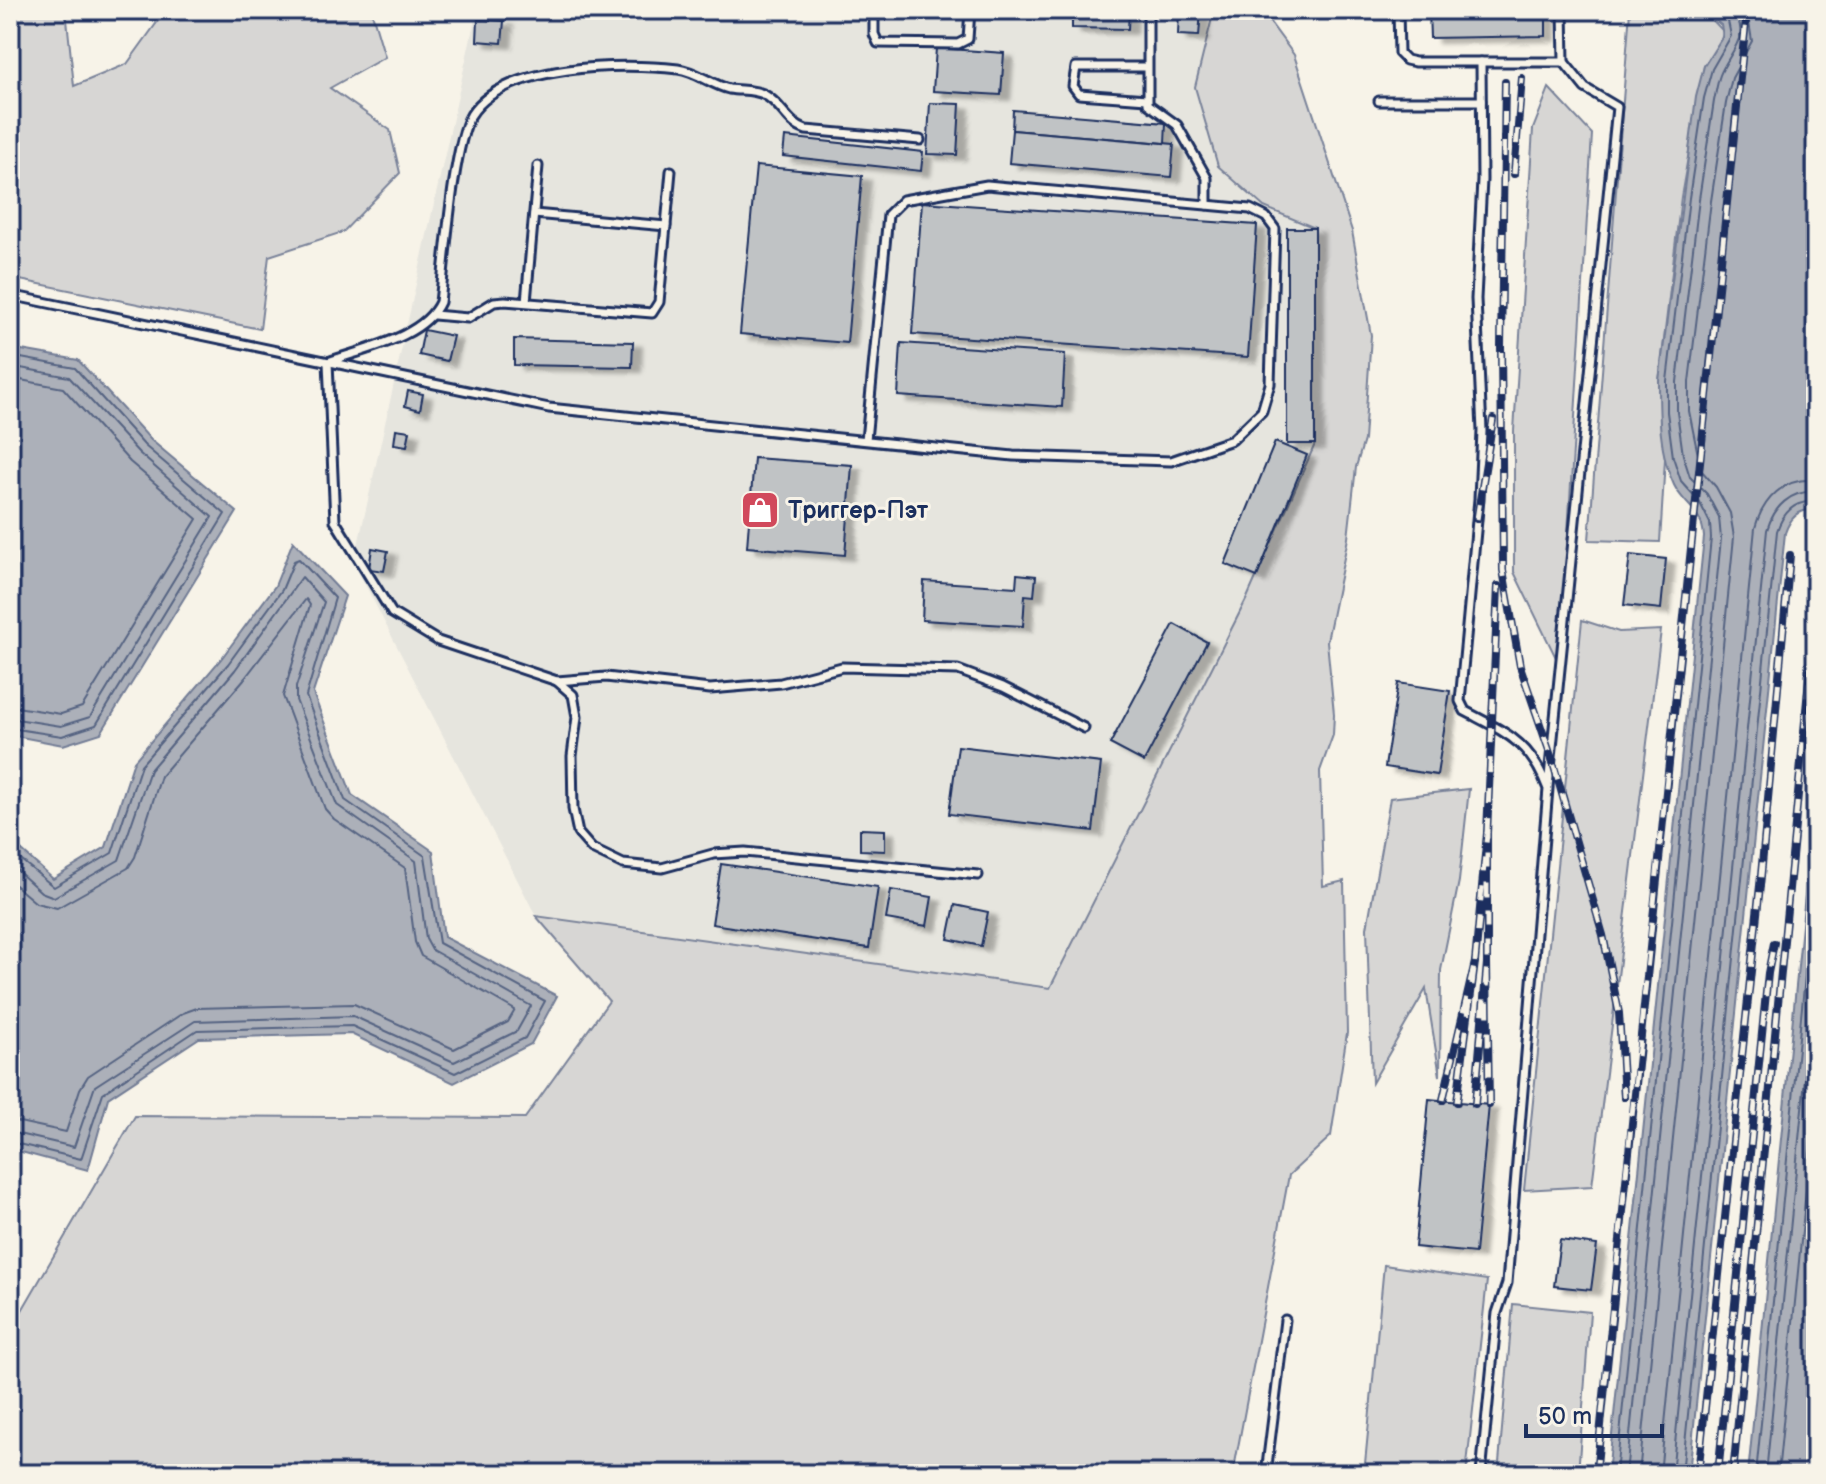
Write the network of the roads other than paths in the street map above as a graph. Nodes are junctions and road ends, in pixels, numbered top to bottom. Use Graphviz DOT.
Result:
graph roads {
  1 [pos="874,10"];
  2 [pos="970,10"];
  3 [pos="1148,10"];
  4 [pos="1398,10"];
  5 [pos="1563,10"];
  6 [pos="1481,62"];
  7 [pos="1564,62"];
  8 [pos="1147,67"];
  9 [pos="1147,99"];
  10 [pos="1379,101"];
  11 [pos="1481,101"];
  12 [pos="920,140"];
  13 [pos="538,166"];
  14 [pos="671,171"];
  15 [pos="1207,205"];
  16 [pos="534,214"];
  17 [pos="666,226"];
  18 [pos="10,295"];
  19 [pos="526,302"];
  20 [pos="434,315"];
  21 [pos="328,362"];
  22 [pos="866,440"];
  23 [pos="557,681"];
  24 [pos="1084,728"];
  25 [pos="1548,789"];
  26 [pos="978,875"];
  27 [pos="1285,1320"];
  28 [pos="1266,1474"];
  29 [pos="1481,1474"];
  1 -- 2 [label="lane"];
  3 -- 8 [label="lane"];
  4 -- 6 [label="lane"];
  5 -- 7 [label="lane"];
  6 -- 7 [label="lane"];
  6 -- 11 [label="lane"];
  7 -- 25 [label="lane"];
  8 -- 9 [label="lane"];
  8 -- 9 [label="lane"];
  9 -- 15 [label="lane"];
  10 -- 11 [label="lane"];
  11 -- 25 [label="lane"];
  12 -- 20 [label="lane"];
  13 -- 16 [label="lane"];
  14 -- 17 [label="lane"];
  15 -- 22 [label="lane"];
  15 -- 22 [label="lane"];
  16 -- 17 [label="lane"];
  16 -- 19 [label="lane"];
  17 -- 19 [label="lane"];
  18 -- 21 [label="lane"];
  19 -- 20 [label="lane"];
  20 -- 21 [label="lane"];
  21 -- 22 [label="lane"];
  21 -- 23 [label="lane"];
  23 -- 24 [label="lane"];
  23 -- 26 [label="lane"];
  25 -- 29 [label="lane"];
  27 -- 28 [label="lane"];
}
